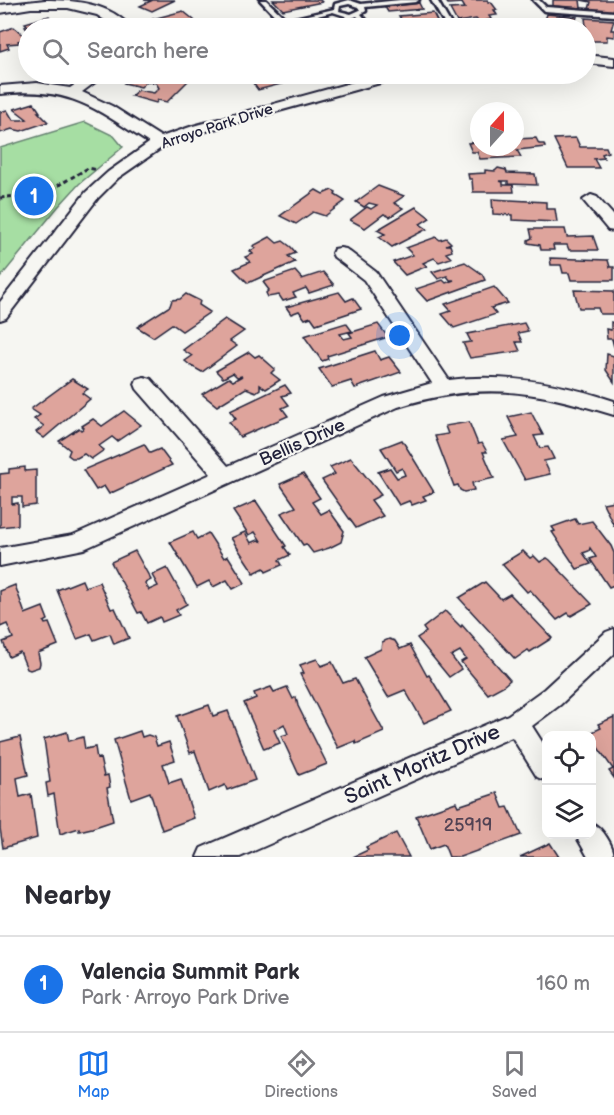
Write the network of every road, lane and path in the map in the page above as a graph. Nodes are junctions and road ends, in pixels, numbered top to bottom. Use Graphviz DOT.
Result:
graph roads {
  1 [pos="263,0"];
  2 [pos="416,0"];
  3 [pos="434,0"];
  4 [pos="536,0"];
  5 [pos="361,6"];
  6 [pos="0,9"];
  7 [pos="334,10"];
  8 [pos="614,14"];
  9 [pos="359,15"];
  10 [pos="348,16"];
  11 [pos="115,18"];
  12 [pos="281,18"];
  13 [pos="301,18"];
  14 [pos="362,18"];
  15 [pos="444,18"];
  16 [pos="596,60"];
  17 [pos="614,62"];
  18 [pos="85,84"];
  19 [pos="358,84"];
  20 [pos="0,90"];
  21 [pos="72,93"];
  22 [pos="159,143"];
  23 [pos="113,175"];
  24 [pos="0,198"];
  25 [pos="591,200"];
  26 [pos="614,226"];
  27 [pos="340,252"];
  28 [pos="0,314"];
  29 [pos="144,384"];
  30 [pos="444,387"];
  31 [pos="614,408"];
  32 [pos="225,477"];
  33 [pos="0,557"];
  34 [pos="614,639"];
  35 [pos="517,723"];
  36 [pos="542,763"];
  37 [pos="591,839"];
  38 [pos="210,857"];
  39 [pos="603,857"];
  1 -- 12 [label="lane"];
  2 -- 5 [label="lane"];
  3 -- 15 [label="lane"];
  4 -- 8 [label="lane"];
  5 -- 7 [label="lane"];
  5 -- 9 [label="lane"];
  6 -- 11 [label="street"];
  7 -- 10 [label="lane"];
  7 -- 13 [label="lane"];
  9 -- 10 [label="lane"];
  9 -- 14 [label="lane"];
  16 -- 17 [label="street"];
  18 -- 21 [label="street"];
  19 -- 22 [label="street, Arroyo Park Drive"];
  20 -- 21 [label="street"];
  21 -- 22 [label="street"];
  22 -- 23 [label="street, Arroyo Park Drive"];
  23 -- 24 [label="path"];
  23 -- 28 [label="street, Arroyo Park Drive"];
  25 -- 26 [label="street"];
  27 -- 30 [label="street"];
  29 -- 32 [label="street"];
  30 -- 31 [label="street, Bellis Drive"];
  30 -- 32 [label="street, Bellis Drive"];
  32 -- 33 [label="street, Bellis Drive"];
  34 -- 35 [label="street, Saint Moritz Drive"];
  35 -- 36 [label="street"];
  35 -- 38 [label="street, Saint Moritz Drive"];
  37 -- 39 [label="street"];
}
